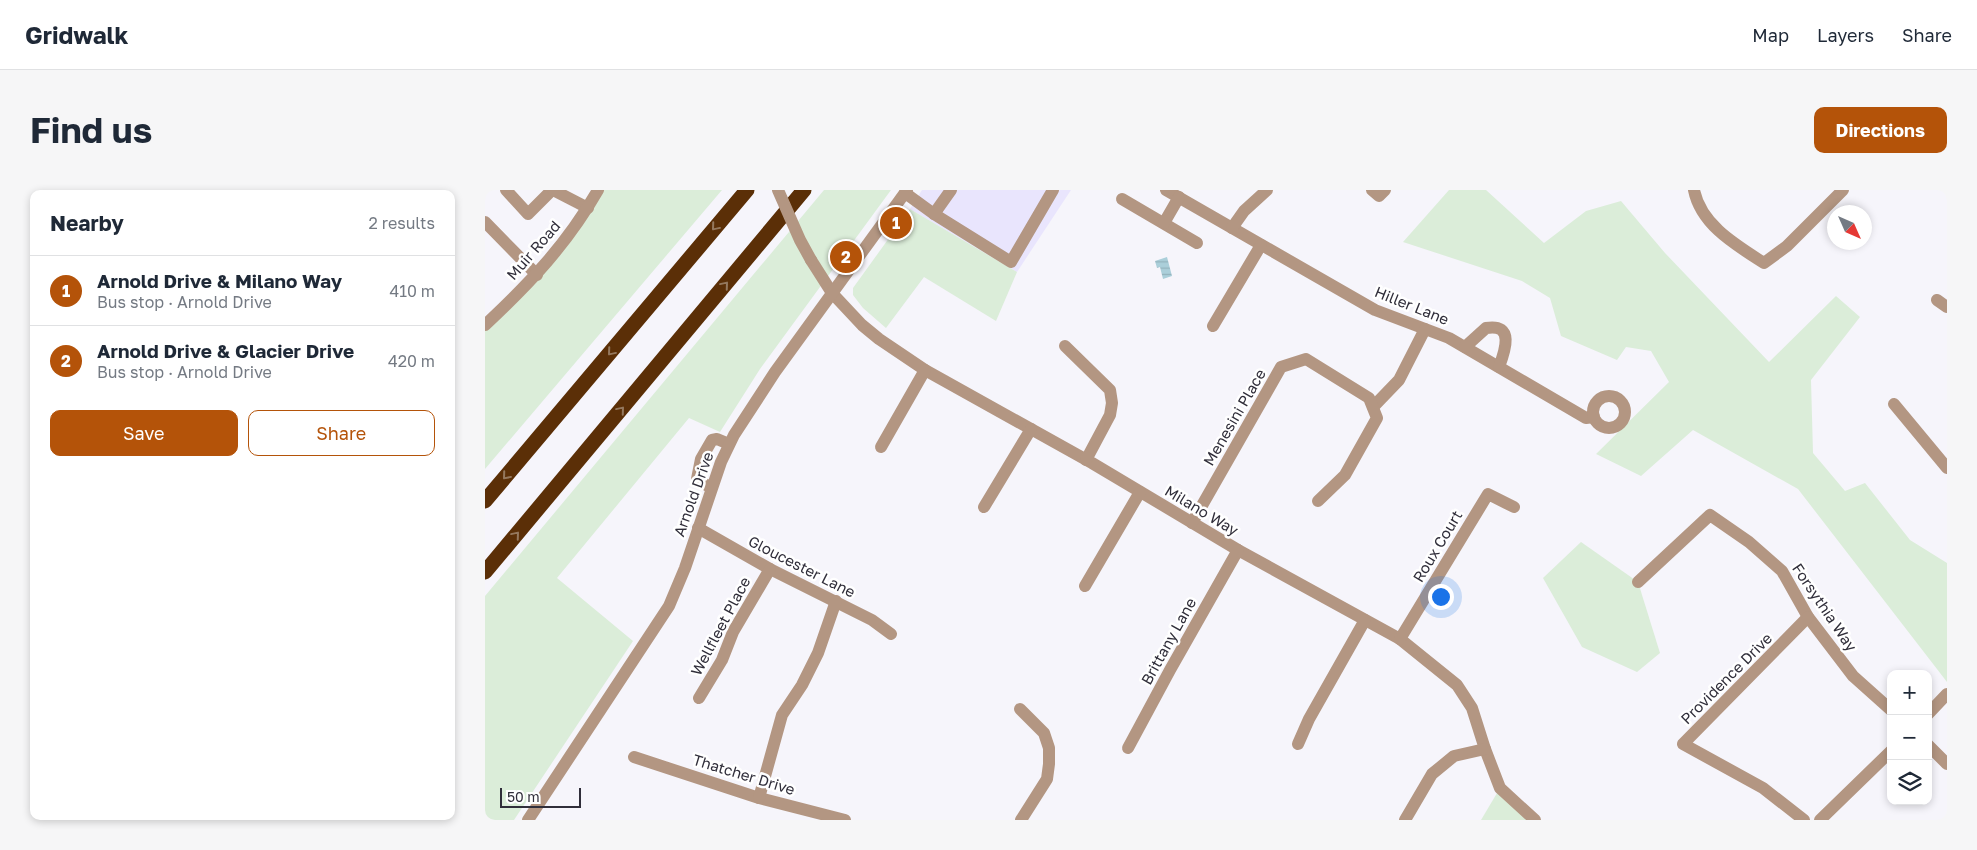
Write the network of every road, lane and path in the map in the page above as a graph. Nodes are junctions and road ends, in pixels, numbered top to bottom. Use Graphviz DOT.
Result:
graph roads {
  1 [pos="506,190"];
  2 [pos="552,190"];
  3 [pos="598,190"];
  4 [pos="747,190"];
  5 [pos="777,190"];
  6 [pos="804,190"];
  7 [pos="951,190"];
  8 [pos="1053,190"];
  9 [pos="1166,190"];
  10 [pos="1267,190"];
  11 [pos="1372,190"];
  12 [pos="1385,190"];
  13 [pos="1694,190"];
  14 [pos="1843,190"];
  15 [pos="906,191"];
  16 [pos="1179,197"];
  17 [pos="1122,198"];
  18 [pos="588,208"];
  19 [pos="934,214"];
  20 [pos="485,222"];
  21 [pos="1164,223"];
  22 [pos="1232,228"];
  23 [pos="1197,243"];
  24 [pos="1261,245"];
  25 [pos="537,275"];
  26 [pos="832,293"];
  27 [pos="485,325"];
  28 [pos="1213,326"];
  29 [pos="1425,329"];
  30 [pos="1065,346"];
  31 [pos="1465,347"];
  32 [pos="1499,367"];
  33 [pos="925,370"];
  34 [pos="1894,404"];
  35 [pos="1373,407"];
  36 [pos="1594,417"];
  37 [pos="1031,429"];
  38 [pos="729,444"];
  39 [pos="881,447"];
  40 [pos="1086,460"];
  41 [pos="1947,468"];
  42 [pos="711,488"];
  43 [pos="1140,492"];
  44 [pos="485,501"];
  45 [pos="1318,501"];
  46 [pos="984,507"];
  47 [pos="1514,507"];
  48 [pos="1192,523"];
  49 [pos="698,528"];
  50 [pos="1238,550"];
  51 [pos="770,569"];
  52 [pos="485,572"];
  53 [pos="1638,582"];
  54 [pos="1085,586"];
  55 [pos="836,601"];
  56 [pos="1808,617"];
  57 [pos="1365,620"];
  58 [pos="891,634"];
  59 [pos="1399,639"];
  60 [pos="1947,694"];
  61 [pos="699,698"];
  62 [pos="1887,706"];
  63 [pos="1020,709"];
  64 [pos="1932,710"];
  65 [pos="1298,744"];
  66 [pos="1128,748"];
  67 [pos="1485,749"];
  68 [pos="1932,749"];
  69 [pos="1887,755"];
  70 [pos="634,757"];
  71 [pos="1947,764"];
  72 [pos="759,798"];
  73 [pos="532,819"];
  74 [pos="845,820"];
  75 [pos="1021,820"];
  76 [pos="1405,820"];
  77 [pos="1535,820"];
  78 [pos="1804,820"];
  79 [pos="1820,820"];
  1 -- 2 [label="street"];
  2 -- 18 [label="street"];
  3 -- 18 [label="street, Muir Road"];
  4 -- 44 [label="highway, one-way"];
  5 -- 26 [label="street, Milano Way, bridge"];
  52 -- 6 [label="highway, one-way"];
  7 -- 19 [label="street"];
  8 -- 19 [label="street"];
  9 -- 16 [label="street, Hiller Lane"];
  10 -- 22 [label="street"];
  11 -- 12 [label="street"];
  13 -- 14 [label="street"];
  15 -- 19 [label="street"];
  15 -- 26 [label="street, Arnold Drive"];
  16 -- 21 [label="street"];
  16 -- 22 [label="street, Hiller Lane"];
  17 -- 21 [label="street"];
  18 -- 25 [label="street, Muir Road"];
  20 -- 25 [label="street"];
  21 -- 23 [label="street"];
  22 -- 24 [label="street, Hiller Lane"];
  24 -- 28 [label="street"];
  24 -- 29 [label="street, Hiller Lane"];
  25 -- 27 [label="street, Muir Road"];
  26 -- 33 [label="street, Milano Way"];
  26 -- 38 [label="street, Arnold Drive"];
  29 -- 31 [label="street, Hiller Lane"];
  29 -- 35 [label="street"];
  30 -- 40 [label="street"];
  31 -- 32 [label="street, Hiller Lane"];
  31 -- 32 [label="street"];
  32 -- 36 [label="street, Hiller Lane"];
  33 -- 37 [label="street, Milano Way"];
  33 -- 39 [label="street"];
  34 -- 41 [label="street"];
  35 -- 45 [label="street"];
  35 -- 48 [label="street, Menesini Place"];
  37 -- 40 [label="street, Milano Way"];
  37 -- 46 [label="street"];
  38 -- 42 [label="street, Arnold Drive"];
  38 -- 42 [label="street"];
  40 -- 43 [label="street, Milano Way"];
  42 -- 49 [label="street, Arnold Drive"];
  43 -- 48 [label="street, Milano Way"];
  43 -- 54 [label="street"];
  47 -- 59 [label="street, Roux Court"];
  48 -- 50 [label="street, Milano Way"];
  49 -- 51 [label="street, Gloucester Lane"];
  49 -- 73 [label="street, Arnold Drive"];
  50 -- 57 [label="street, Milano Way"];
  50 -- 66 [label="street, Brittany Lane"];
  51 -- 55 [label="street, Gloucester Lane"];
  51 -- 61 [label="street, Wellfleet Place"];
  53 -- 56 [label="street, Forsythia Way"];
  55 -- 58 [label="street, Gloucester Lane"];
  55 -- 72 [label="street"];
  56 -- 62 [label="street, Forsythia Way"];
  56 -- 78 [label="street, Providence Drive"];
  57 -- 59 [label="street, Milano Way"];
  57 -- 65 [label="street"];
  59 -- 67 [label="street, Milano Way"];
  60 -- 64 [label="street"];
  63 -- 75 [label="street"];
  67 -- 76 [label="street"];
  67 -- 77 [label="street, Milano Way"];
  68 -- 71 [label="street"];
  69 -- 79 [label="street"];
  70 -- 72 [label="street, Thatcher Drive"];
  72 -- 74 [label="street, Thatcher Drive"];
}
